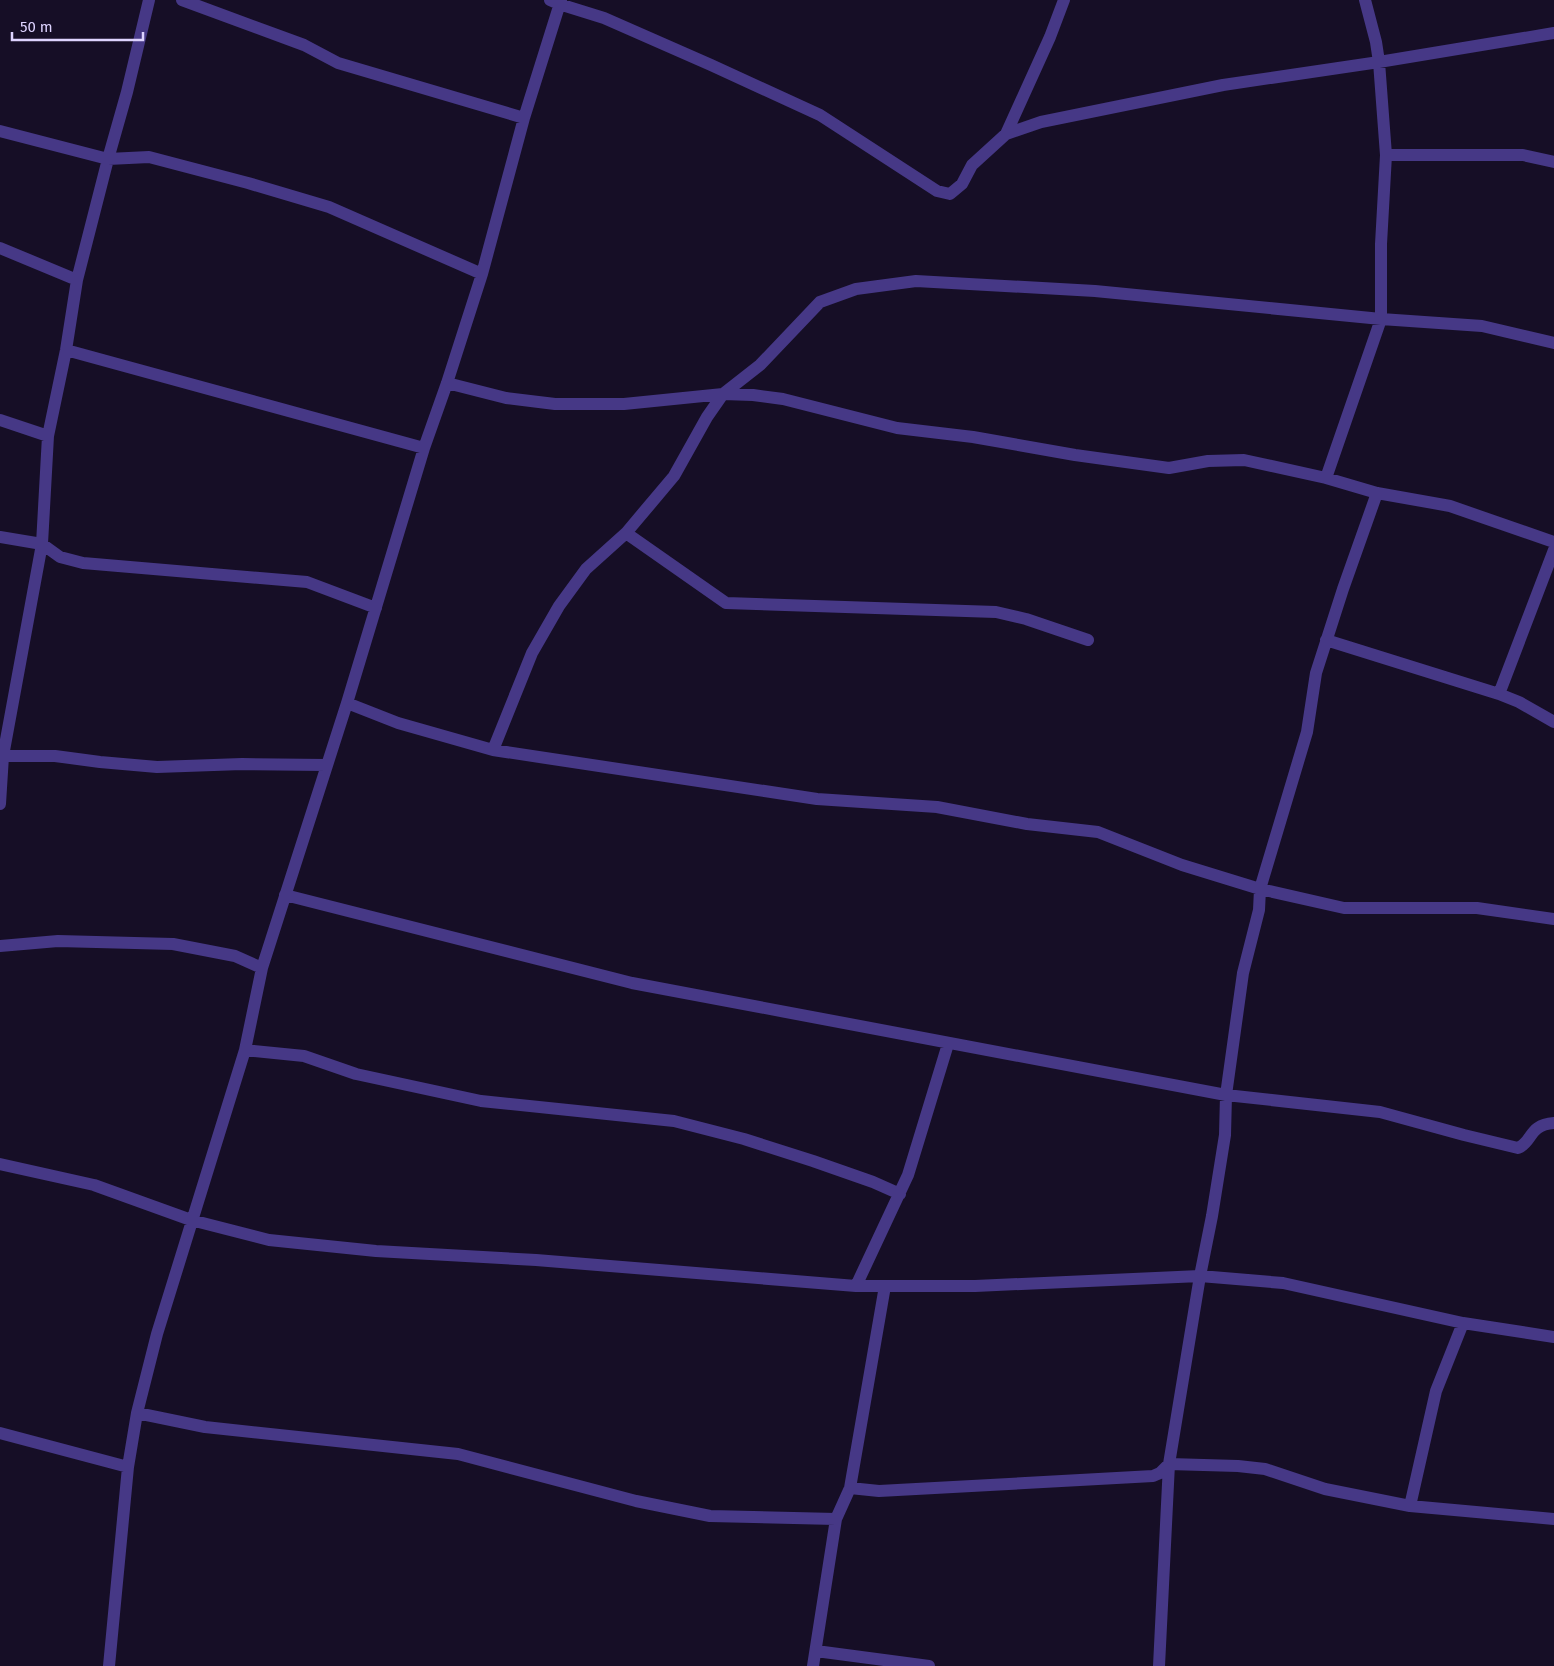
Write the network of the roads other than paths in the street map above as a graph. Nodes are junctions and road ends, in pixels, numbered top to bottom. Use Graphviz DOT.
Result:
graph roads {
  1 [pos="148,0"];
  2 [pos="182,0"];
  3 [pos="1064,0"];
  4 [pos="1364,0"];
  5 [pos="556,2"];
  6 [pos="1554,33"];
  7 [pos="1379,62"];
  8 [pos="524,118"];
  9 [pos="0,131"];
  10 [pos="1006,134"];
  11 [pos="1386,155"];
  12 [pos="108,159"];
  13 [pos="1554,162"];
  14 [pos="0,248"];
  15 [pos="482,274"];
  16 [pos="77,280"];
  17 [pos="1381,319"];
  18 [pos="1554,343"];
  19 [pos="66,350"];
  20 [pos="447,383"];
  21 [pos="724,394"];
  22 [pos="0,420"];
  23 [pos="48,436"];
  24 [pos="424,448"];
  25 [pos="1326,478"];
  26 [pos="1377,493"];
  27 [pos="626,533"];
  28 [pos="0,537"];
  29 [pos="1554,542"];
  30 [pos="42,544"];
  31 [pos="1554,550"];
  32 [pos="376,608"];
  33 [pos="1088,640"];
  34 [pos="1326,640"];
  35 [pos="1499,694"];
  36 [pos="347,703"];
  37 [pos="1554,722"];
  38 [pos="493,750"];
  39 [pos="1,756"];
  40 [pos="326,765"];
  41 [pos="0,804"];
  42 [pos="1260,889"];
  43 [pos="285,896"];
  44 [pos="1554,919"];
  45 [pos="0,946"];
  46 [pos="262,968"];
  47 [pos="948,1044"];
  48 [pos="245,1050"];
  49 [pos="1226,1095"];
  50 [pos="1554,1123"];
  51 [pos="0,1164"];
  52 [pos="900,1194"];
  53 [pos="191,1220"];
  54 [pos="1200,1276"];
  55 [pos="856,1286"];
  56 [pos="885,1286"];
  57 [pos="1463,1323"];
  58 [pos="1554,1337"];
  59 [pos="136,1413"];
  60 [pos="0,1433"];
  61 [pos="1169,1464"];
  62 [pos="128,1467"];
  63 [pos="850,1488"];
  64 [pos="1410,1506"];
  65 [pos="836,1519"];
  66 [pos="1554,1519"];
  67 [pos="816,1651"];
  68 [pos="109,1666"];
  69 [pos="813,1666"];
  70 [pos="929,1666"];
  71 [pos="1159,1666"];
  1 -- 12 [label="street"];
  2 -- 8 [label="street"];
  3 -- 10 [label="street"];
  4 -- 7 [label="street"];
  5 -- 8 [label="street"];
  5 -- 10 [label="street"];
  6 -- 7 [label="street"];
  7 -- 10 [label="street"];
  7 -- 11 [label="street"];
  8 -- 15 [label="street"];
  9 -- 12 [label="street"];
  11 -- 13 [label="street"];
  11 -- 17 [label="street"];
  12 -- 15 [label="street"];
  12 -- 16 [label="street"];
  14 -- 16 [label="street"];
  15 -- 20 [label="street"];
  16 -- 19 [label="street"];
  17 -- 18 [label="street"];
  17 -- 21 [label="street"];
  17 -- 25 [label="street"];
  19 -- 23 [label="street"];
  19 -- 24 [label="street"];
  20 -- 21 [label="street"];
  20 -- 24 [label="street"];
  21 -- 25 [label="street"];
  21 -- 27 [label="street"];
  22 -- 23 [label="street"];
  23 -- 30 [label="street"];
  24 -- 32 [label="street"];
  25 -- 26 [label="street"];
  26 -- 29 [label="street"];
  26 -- 34 [label="street"];
  27 -- 33 [label="street"];
  27 -- 38 [label="street"];
  28 -- 30 [label="street"];
  30 -- 32 [label="street"];
  30 -- 39 [label="street"];
  31 -- 35 [label="street"];
  32 -- 36 [label="street"];
  34 -- 35 [label="street"];
  34 -- 42 [label="street"];
  35 -- 37 [label="street"];
  36 -- 38 [label="street"];
  36 -- 40 [label="street"];
  38 -- 42 [label="street"];
  39 -- 40 [label="street"];
  39 -- 41 [label="street"];
  40 -- 43 [label="street"];
  42 -- 44 [label="street"];
  42 -- 49 [label="street"];
  43 -- 46 [label="street"];
  43 -- 47 [label="street"];
  45 -- 46 [label="street"];
  46 -- 48 [label="street"];
  47 -- 49 [label="street"];
  47 -- 52 [label="street"];
  48 -- 52 [label="street"];
  48 -- 53 [label="street"];
  49 -- 50 [label="street"];
  49 -- 54 [label="street"];
  51 -- 53 [label="street"];
  52 -- 55 [label="street"];
  53 -- 55 [label="street"];
  53 -- 59 [label="street"];
  54 -- 56 [label="street"];
  54 -- 57 [label="street"];
  54 -- 61 [label="street"];
  55 -- 56 [label="street"];
  56 -- 63 [label="street"];
  57 -- 58 [label="street"];
  57 -- 64 [label="street"];
  59 -- 62 [label="street"];
  59 -- 65 [label="street"];
  60 -- 62 [label="street"];
  61 -- 63 [label="street"];
  61 -- 64 [label="street"];
  61 -- 71 [label="street"];
  62 -- 68 [label="street"];
  63 -- 65 [label="street"];
  64 -- 66 [label="street"];
  65 -- 67 [label="street"];
  67 -- 69 [label="street"];
  67 -- 70 [label="street"];
}
